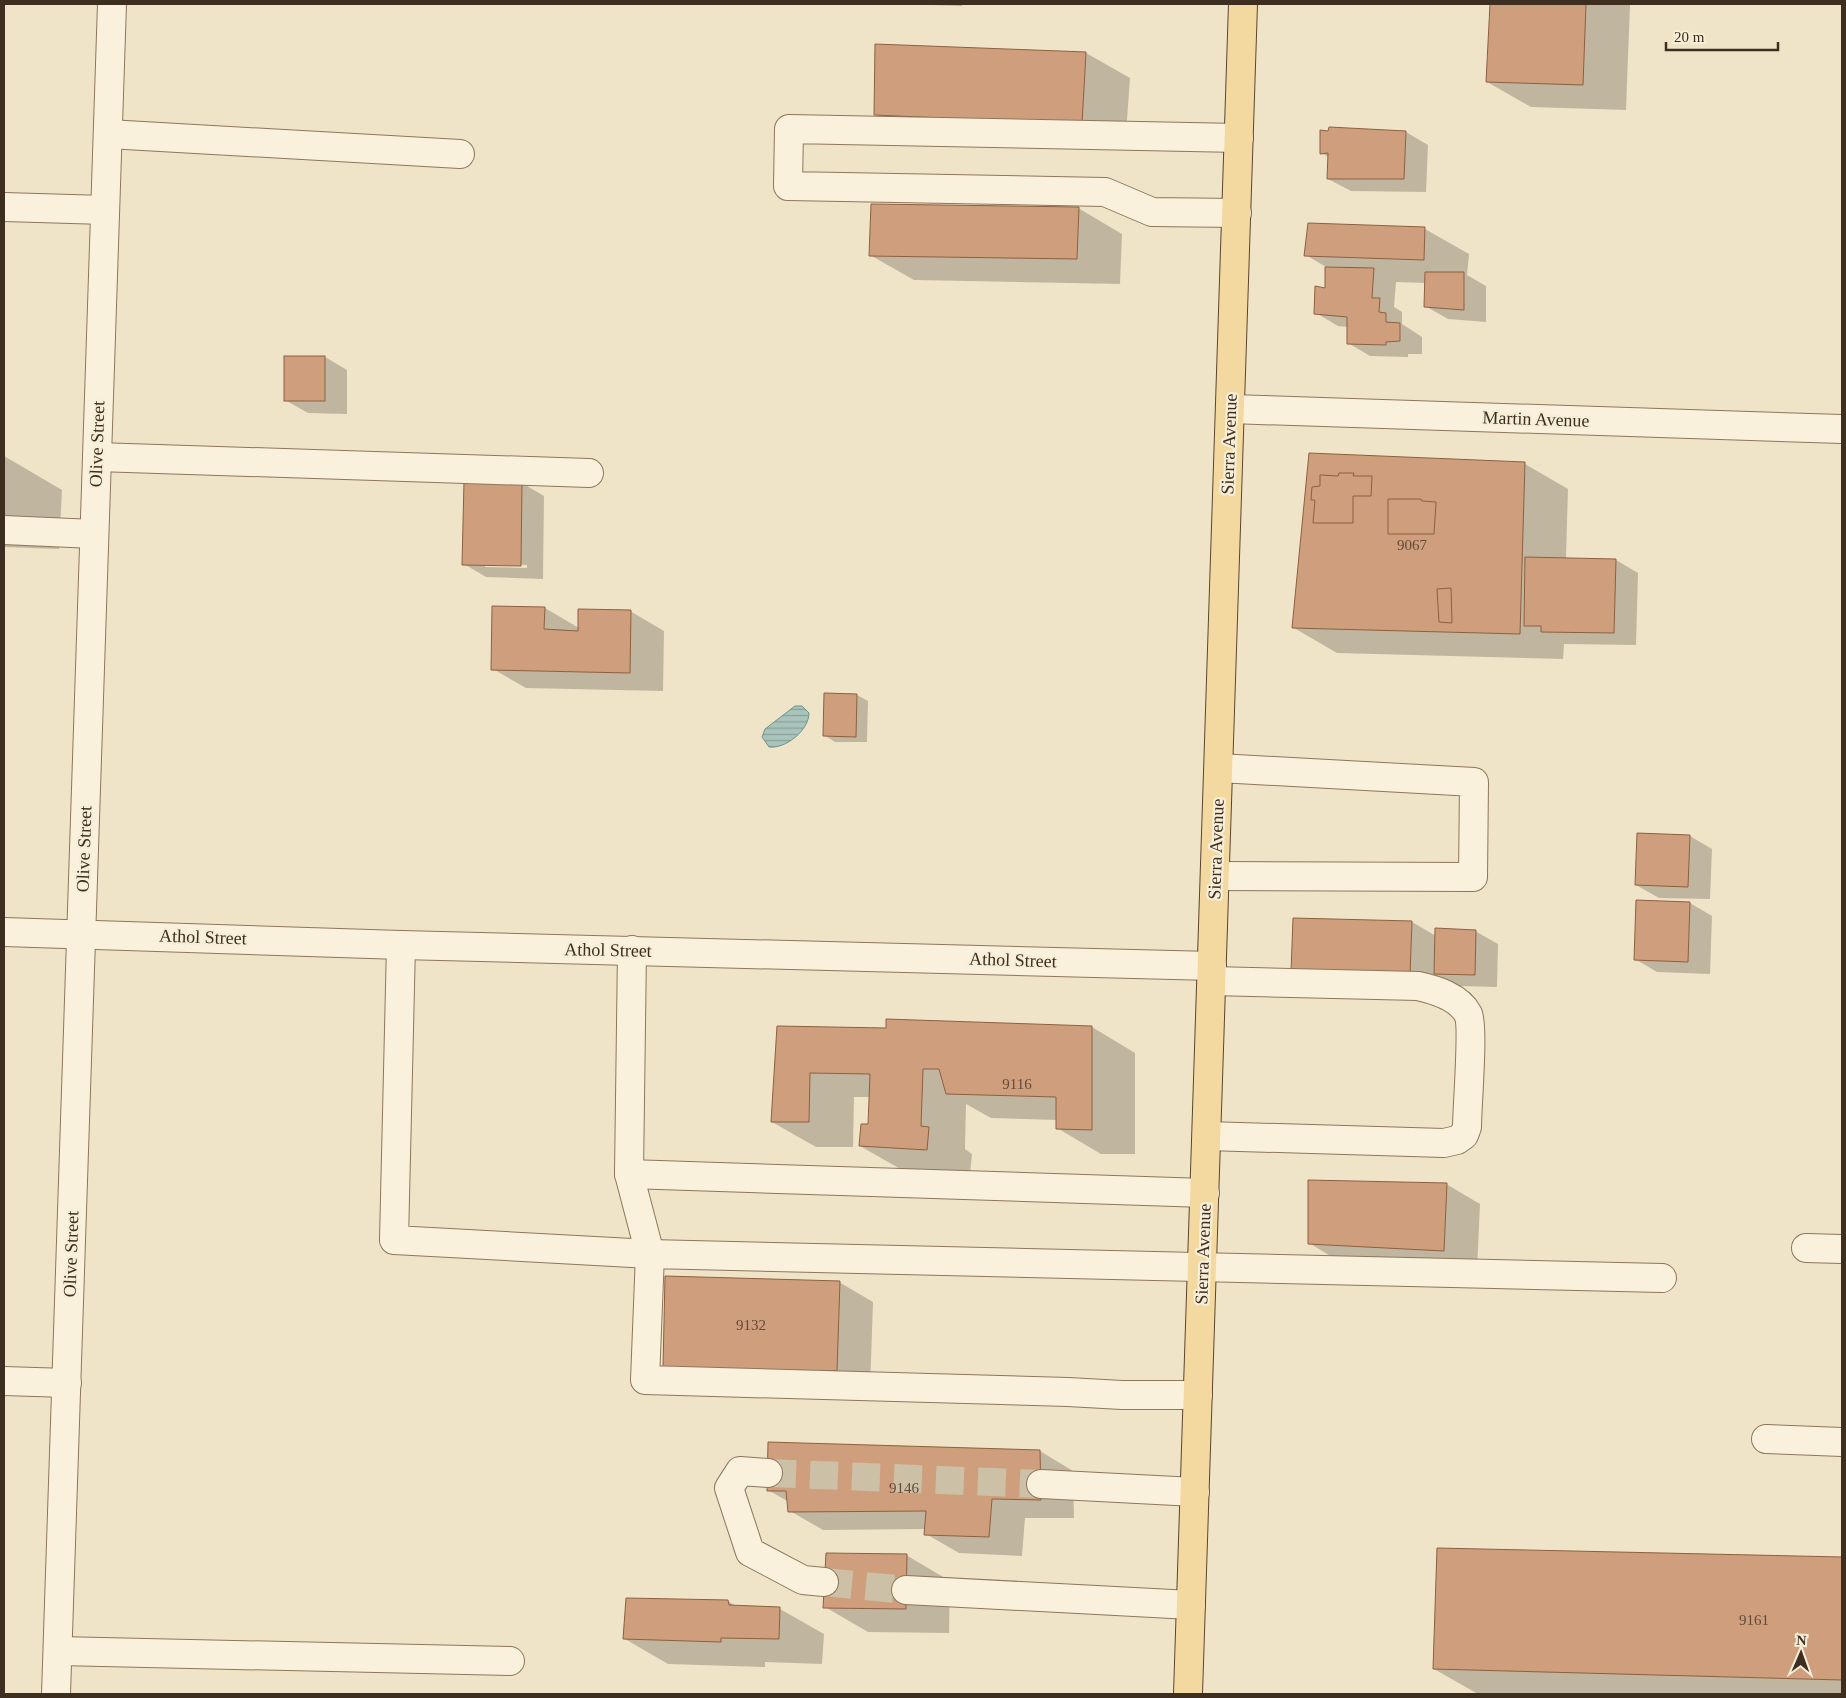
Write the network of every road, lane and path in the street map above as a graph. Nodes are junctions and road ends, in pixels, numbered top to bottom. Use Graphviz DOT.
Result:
graph roads {
  1 [pos="112,4"];
  2 [pos="1243,4"];
  3 [pos="108,134"];
  4 [pos="1239,138"];
  5 [pos="460,154"];
  6 [pos="4,207"];
  7 [pos="105,210"];
  8 [pos="1237,213"];
  9 [pos="1230,409"];
  10 [pos="1842,428"];
  11 [pos="97,457"];
  12 [pos="589,473"];
  13 [pos="4,530"];
  14 [pos="94,534"];
  15 [pos="1219,768"];
  16 [pos="1215,876"];
  17 [pos="4,932"];
  18 [pos="81,934"];
  19 [pos="401,945"];
  20 [pos="632,950"];
  21 [pos="1212,973"];
  22 [pos="1206,1136"];
  23 [pos="629,1174"];
  24 [pos="1205,1193"];
  25 [pos="1806,1248"];
  26 [pos="1842,1249"];
  27 [pos="650,1254"];
  28 [pos="1202,1268"];
  29 [pos="1662,1278"];
  30 [pos="4,1381"];
  31 [pos="66,1383"];
  32 [pos="1198,1395"];
  33 [pos="1766,1439"];
  34 [pos="1842,1442"];
  35 [pos="768,1473"];
  36 [pos="1041,1484"];
  37 [pos="1195,1492"];
  38 [pos="824,1582"];
  39 [pos="906,1590"];
  40 [pos="1191,1605"];
  41 [pos="58,1651"];
  42 [pos="510,1661"];
  43 [pos="56,1694"];
  44 [pos="1188,1694"];
  1 -- 3 [label="street, Olive Street"];
  2 -- 4 [label="main road, Sierra Avenue"];
  3 -- 5 [label="street"];
  3 -- 7 [label="street, Olive Street"];
  4 -- 8 [label="main road, Sierra Avenue"];
  4 -- 8 [label="street"];
  6 -- 7 [label="street"];
  7 -- 11 [label="street, Olive Street"];
  8 -- 9 [label="main road, Sierra Avenue"];
  9 -- 10 [label="street, Martin Avenue"];
  9 -- 15 [label="main road, Sierra Avenue"];
  11 -- 12 [label="street"];
  11 -- 14 [label="street, Olive Street"];
  13 -- 14 [label="street"];
  14 -- 18 [label="street, Olive Street"];
  15 -- 16 [label="main road, Sierra Avenue"];
  15 -- 16 [label="street"];
  16 -- 21 [label="main road, Sierra Avenue"];
  17 -- 18 [label="street, Athol Street"];
  18 -- 19 [label="street, Athol Street"];
  18 -- 31 [label="street, Olive Street"];
  19 -- 20 [label="street, Athol Street"];
  19 -- 27 [label="street"];
  20 -- 21 [label="street, Athol Street"];
  20 -- 23 [label="street"];
  21 -- 22 [label="main road, Sierra Avenue"];
  21 -- 22 [label="street, Athol Street"];
  22 -- 24 [label="main road, Sierra Avenue"];
  23 -- 24 [label="street"];
  23 -- 27 [label="street"];
  24 -- 28 [label="main road, Sierra Avenue"];
  25 -- 26 [label="street"];
  27 -- 28 [label="street"];
  27 -- 32 [label="street"];
  28 -- 29 [label="street"];
  28 -- 32 [label="main road, Sierra Avenue"];
  30 -- 31 [label="street"];
  31 -- 41 [label="street, Olive Street"];
  32 -- 37 [label="main road, Sierra Avenue"];
  33 -- 34 [label="street"];
  35 -- 38 [label="street"];
  36 -- 37 [label="street"];
  37 -- 40 [label="main road, Sierra Avenue"];
  39 -- 40 [label="street"];
  40 -- 44 [label="main road, Sierra Avenue"];
  41 -- 42 [label="street"];
  41 -- 43 [label="street, Olive Street"];
}
